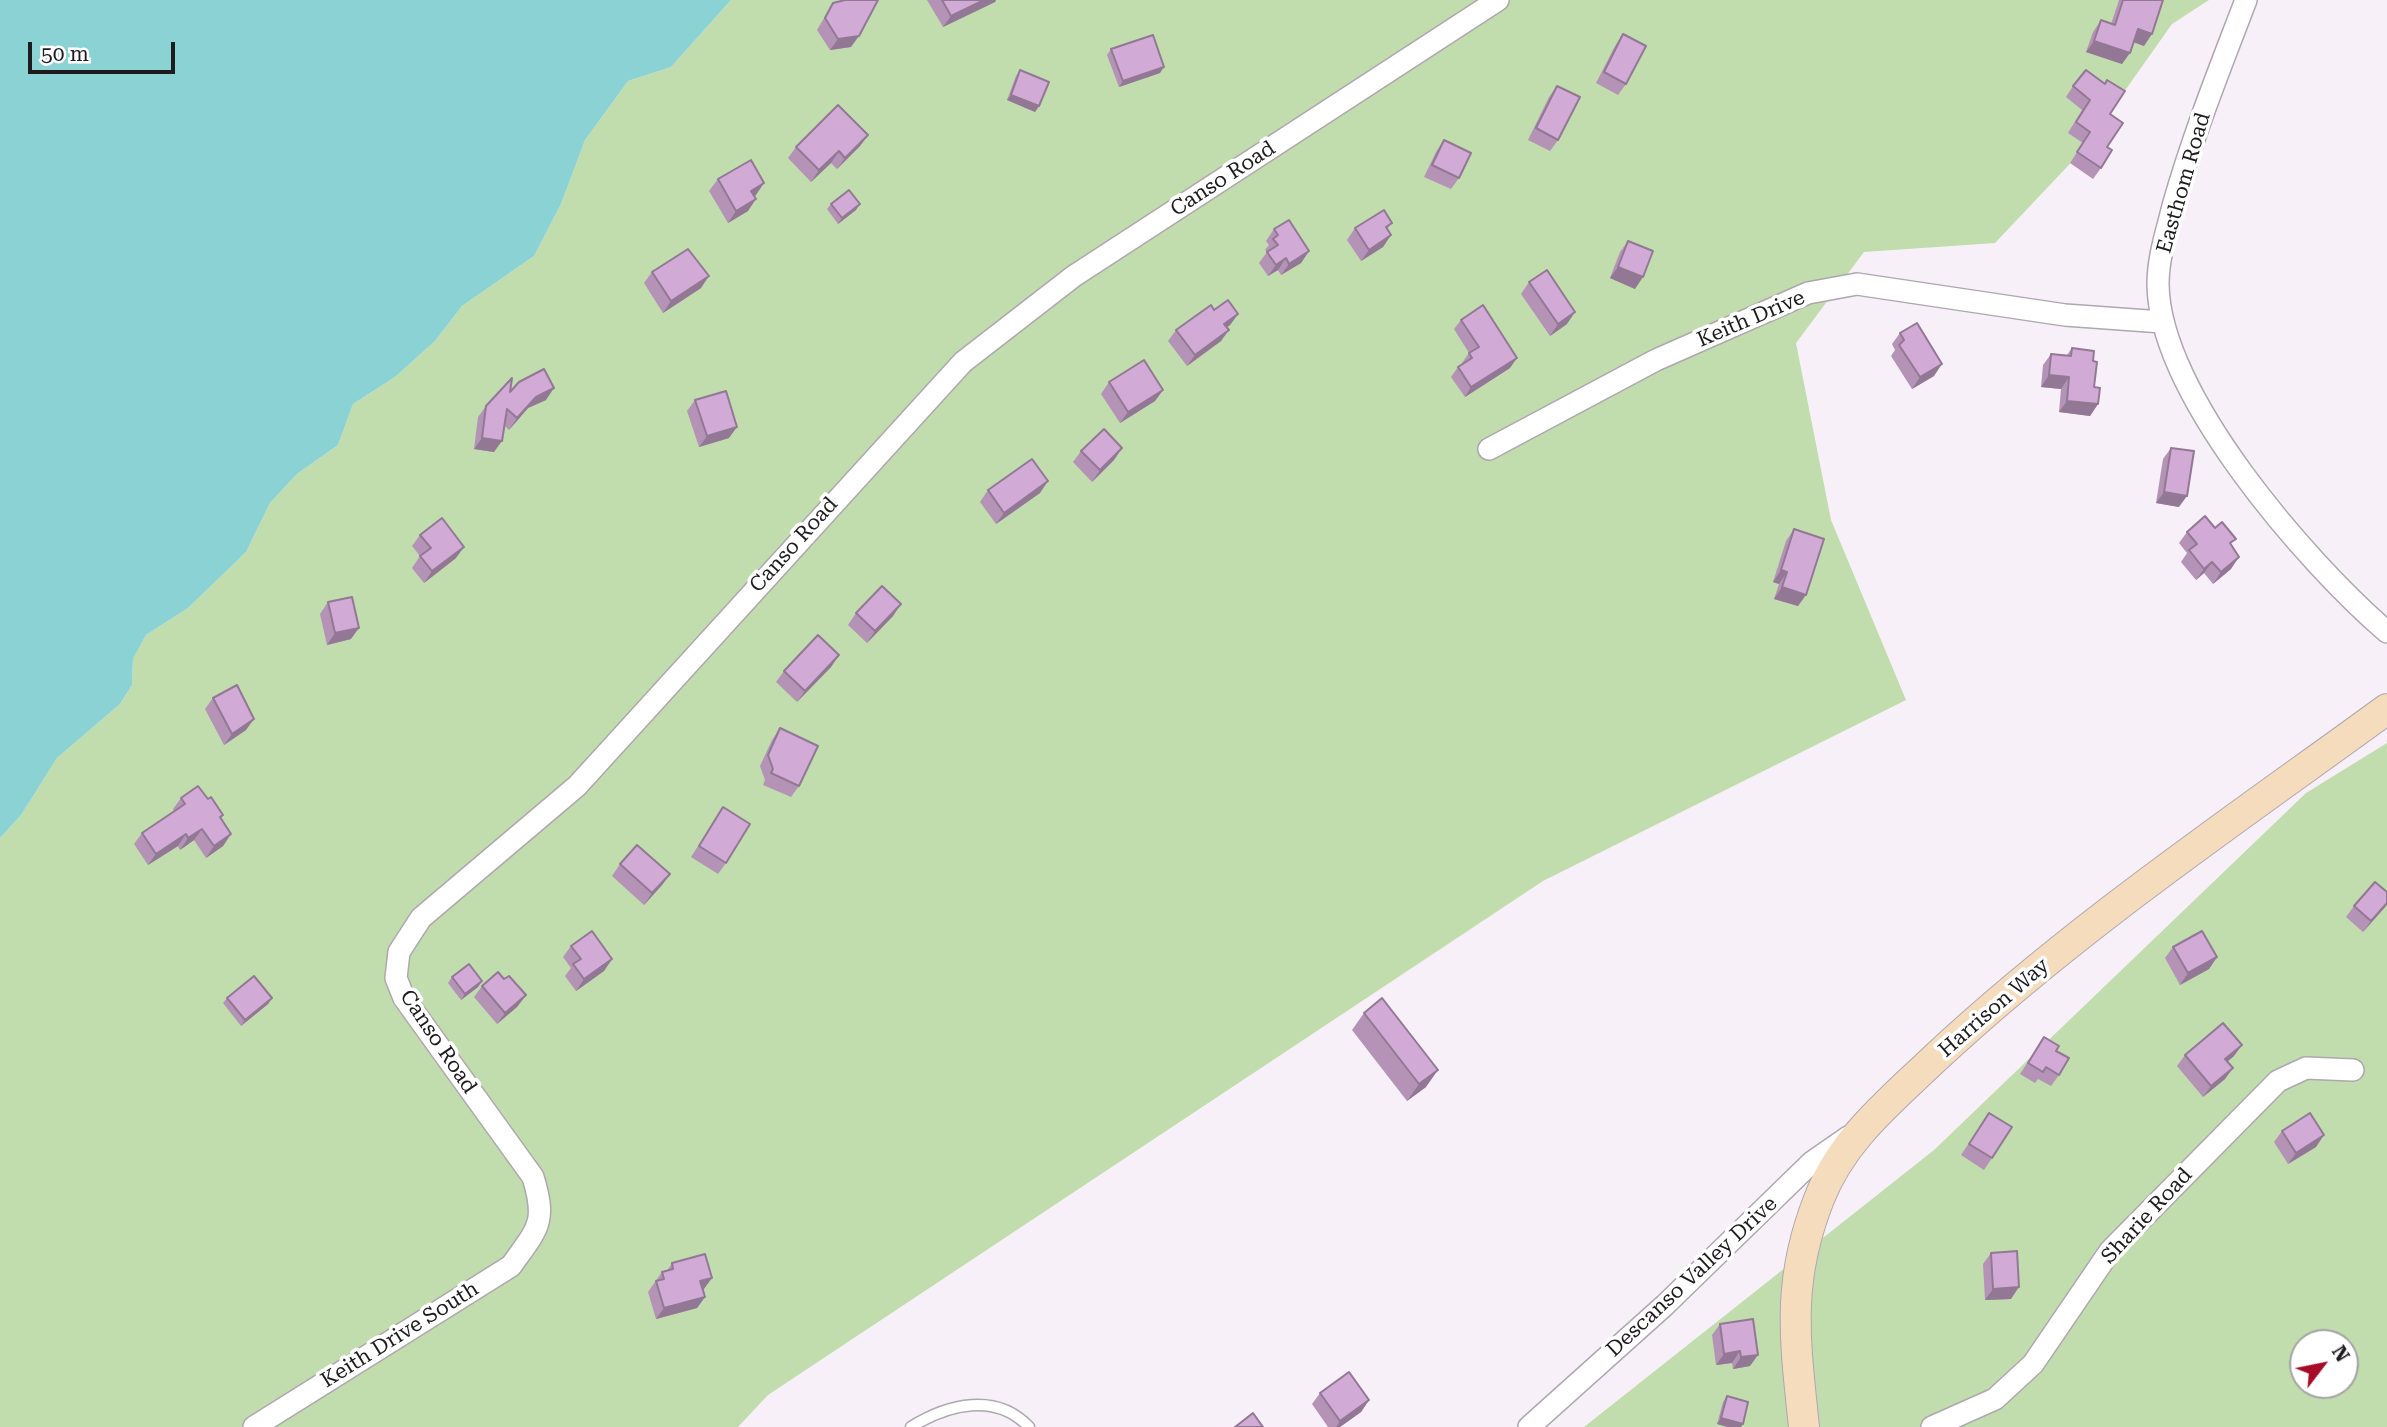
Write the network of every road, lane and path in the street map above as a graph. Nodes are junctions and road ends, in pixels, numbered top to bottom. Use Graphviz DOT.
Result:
graph roads {
  1 [pos="1498,0"];
  2 [pos="2246,0"];
  3 [pos="2162,322"];
  4 [pos="1489,449"];
  5 [pos="2387,632"];
  6 [pos="2387,709"];
  7 [pos="2353,1070"];
  8 [pos="1858,1131"];
  9 [pos="535,1232"];
  10 [pos="254,1427"];
  11 [pos="911,1427"];
  12 [pos="1029,1427"];
  13 [pos="1528,1427"];
  14 [pos="1804,1427"];
  15 [pos="1932,1427"];
  1 -- 9 [label="street, Canso Road"];
  2 -- 3 [label="street, Easthom Road"];
  3 -- 4 [label="street, Keith Drive"];
  3 -- 5 [label="street, Easthom Road"];
  6 -- 8 [label="street, Harrison Way"];
  7 -- 15 [label="street, Sharie Road"];
  8 -- 13 [label="street, Descanso Valley Drive"];
  8 -- 14 [label="street, Harrison Way"];
  9 -- 10 [label="street, Keith Drive South"];
  11 -- 12 [label="lane"];
}
